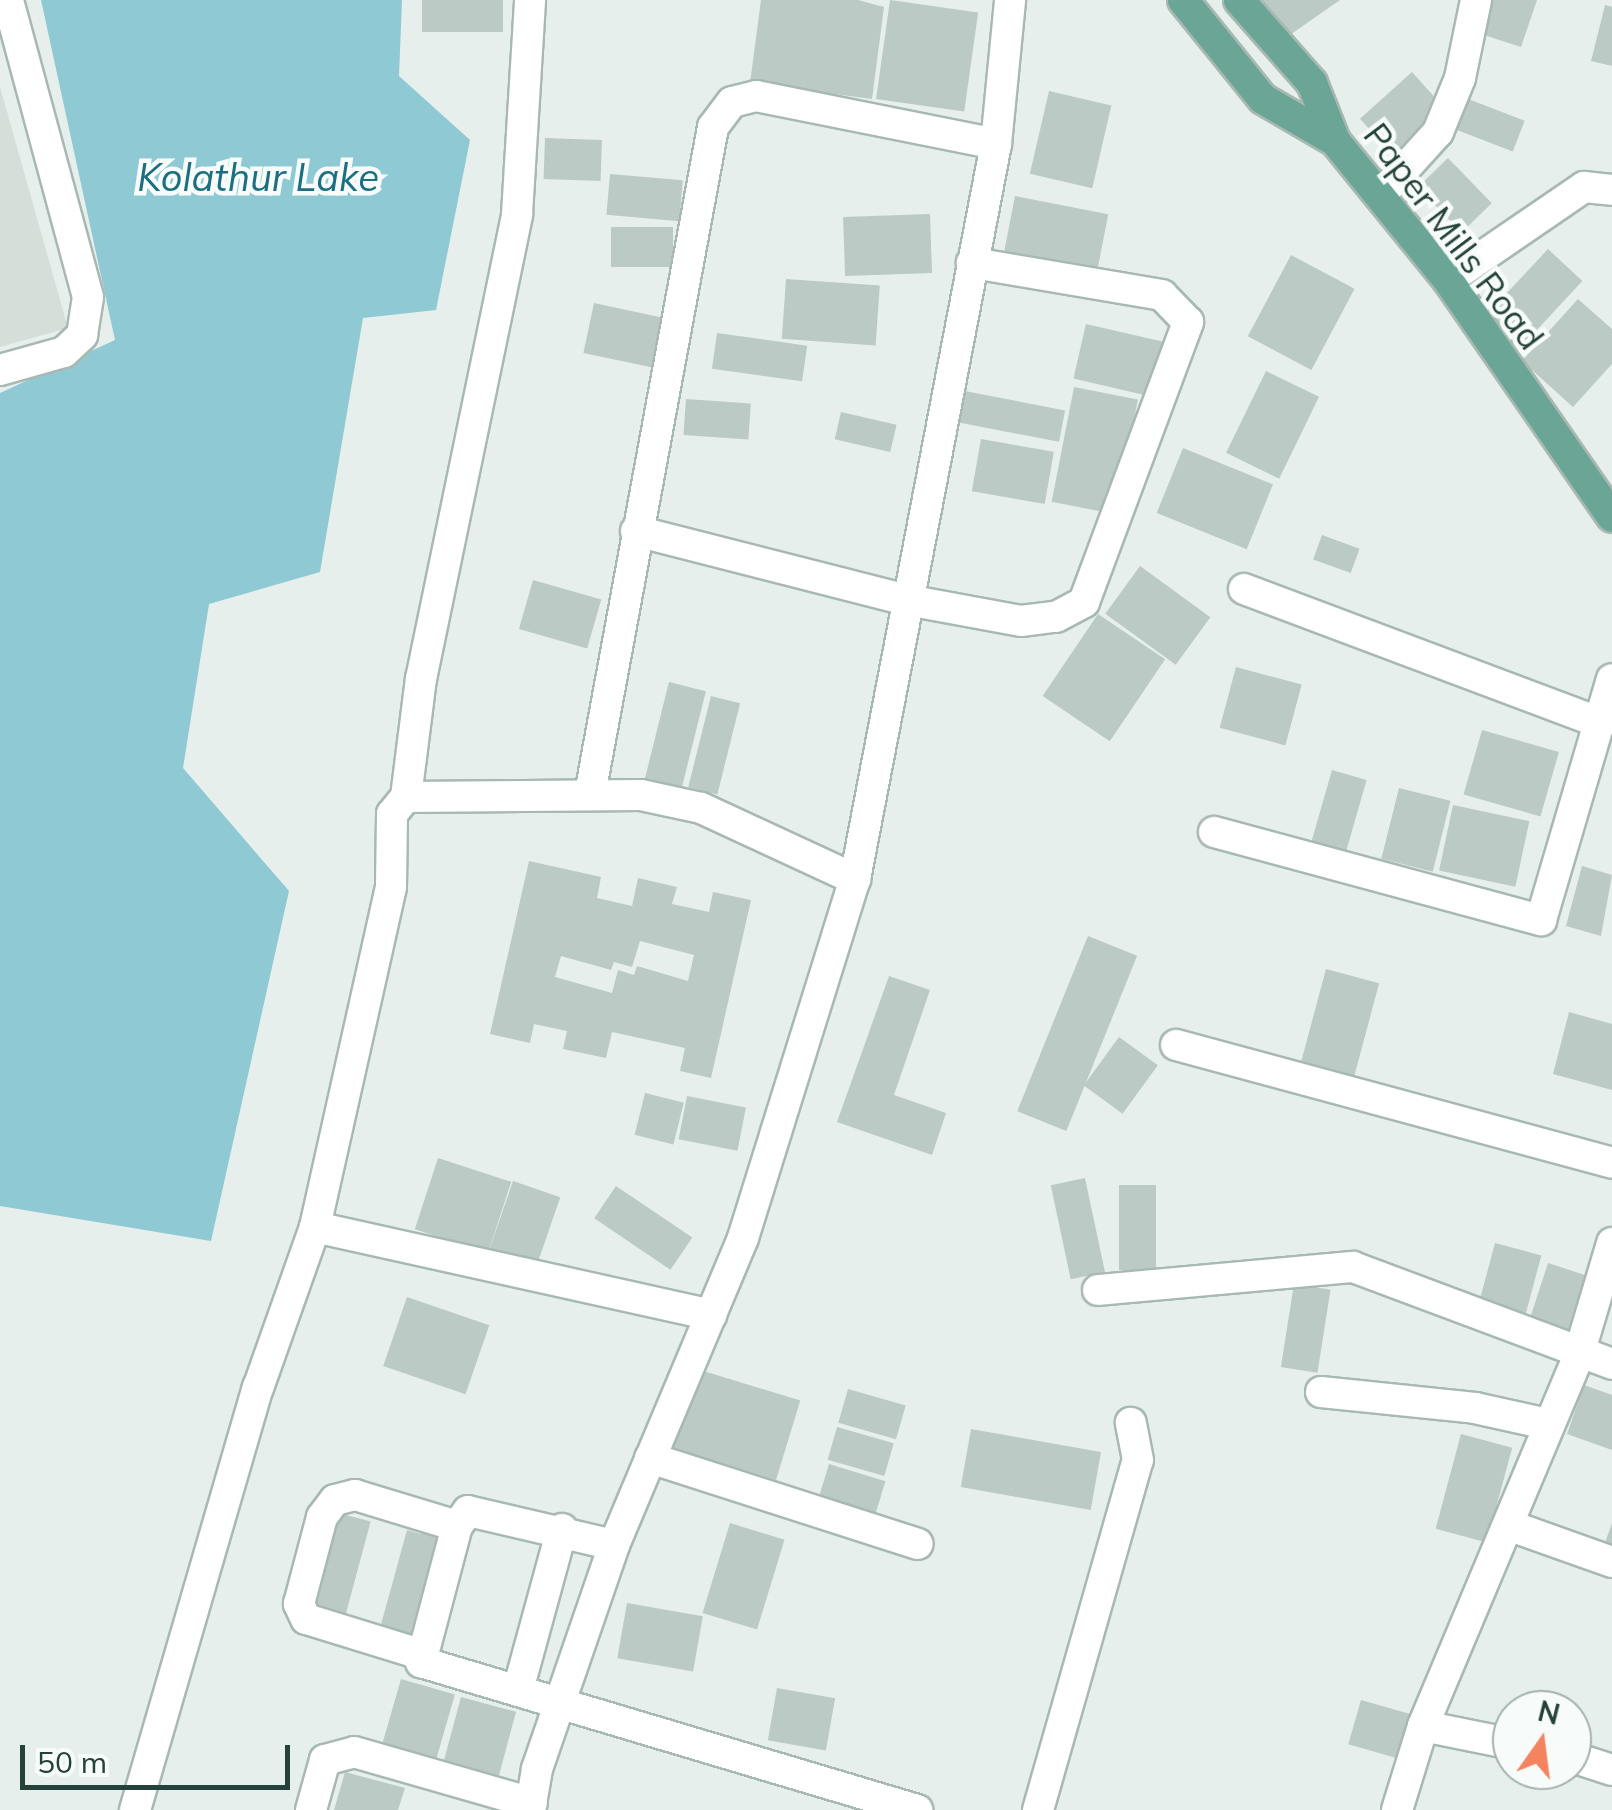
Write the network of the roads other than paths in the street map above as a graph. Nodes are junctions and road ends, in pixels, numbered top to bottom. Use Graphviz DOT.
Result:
graph roads {
  1 [pos="8,0"];
  2 [pos="530,0"];
  3 [pos="1010,0"];
  4 [pos="1183,0"];
  5 [pos="1239,0"];
  6 [pos="1476,0"];
  7 [pos="1335,141"];
  8 [pos="996,144"];
  9 [pos="1612,190"];
  10 [pos="1380,196"];
  11 [pos="972,263"];
  12 [pos="1448,280"];
  13 [pos="0,370"];
  14 [pos="1612,517"];
  15 [pos="636,531"];
  16 [pos="1244,590"];
  17 [pos="906,600"];
  18 [pos="1612,679"];
  19 [pos="1601,724"];
  20 [pos="590,794"];
  21 [pos="406,797"];
  22 [pos="1214,832"];
  23 [pos="855,879"];
  24 [pos="1176,1045"];
  25 [pos="1612,1163"];
  26 [pos="315,1227"];
  27 [pos="1612,1243"];
  28 [pos="1098,1290"];
  29 [pos="711,1315"];
  30 [pos="1579,1354"];
  31 [pos="1612,1364"];
  32 [pos="1321,1392"];
  33 [pos="1131,1422"];
  34 [pos="1547,1424"];
  35 [pos="650,1458"];
  36 [pos="1508,1525"];
  37 [pos="456,1526"];
  38 [pos="562,1529"];
  39 [pos="614,1544"];
  40 [pos="918,1544"];
  41 [pos="1612,1562"];
  42 [pos="531,1607"];
  43 [pos="588,1623"];
  44 [pos="420,1654"];
  45 [pos="518,1690"];
  46 [pos="561,1701"];
  47 [pos="1424,1726"];
  48 [pos="1492,1740"];
  49 [pos="531,1807"];
  50 [pos="135,1810"];
  51 [pos="311,1810"];
  52 [pos="917,1810"];
  53 [pos="1038,1810"];
  54 [pos="1397,1810"];
  1 -- 13 [label="street"];
  2 -- 21 [label="street"];
  3 -- 8 [label="street"];
  4 -- 7 [label="main road, Paper Mills Road"];
  5 -- 7 [label="main road, Paper Mills Road"];
  6 -- 10 [label="street"];
  7 -- 10 [label="main road, Paper Mills Road"];
  8 -- 11 [label="street"];
  8 -- 15 [label="street"];
  9 -- 12 [label="street"];
  10 -- 12 [label="main road, Paper Mills Road"];
  11 -- 17 [label="street"];
  11 -- 17 [label="street"];
  12 -- 14 [label="main road, Paper Mills Road"];
  15 -- 17 [label="street"];
  15 -- 20 [label="street"];
  16 -- 19 [label="street"];
  17 -- 23 [label="street"];
  18 -- 19 [label="street"];
  19 -- 22 [label="street"];
  20 -- 21 [label="street"];
  20 -- 23 [label="street"];
  21 -- 26 [label="street"];
  23 -- 29 [label="street"];
  24 -- 25 [label="street"];
  26 -- 29 [label="street"];
  26 -- 50 [label="street"];
  27 -- 30 [label="street"];
  28 -- 30 [label="street"];
  29 -- 35 [label="street"];
  30 -- 31 [label="street"];
  30 -- 34 [label="street"];
  32 -- 34 [label="street"];
  33 -- 53 [label="street"];
  34 -- 36 [label="street"];
  35 -- 39 [label="street"];
  35 -- 40 [label="street"];
  36 -- 41 [label="street"];
  36 -- 47 [label="street"];
  37 -- 38 [label="street"];
  37 -- 44 [label="street"];
  37 -- 44 [label="street"];
  38 -- 39 [label="street"];
  38 -- 42 [label="street"];
  39 -- 43 [label="street"];
  42 -- 43 [label="street"];
  42 -- 45 [label="street"];
  43 -- 46 [label="street"];
  44 -- 45 [label="street"];
  45 -- 46 [label="street"];
  46 -- 49 [label="street"];
  46 -- 52 [label="street"];
  47 -- 48 [label="street"];
  47 -- 54 [label="street"];
  49 -- 51 [label="street"];
}
